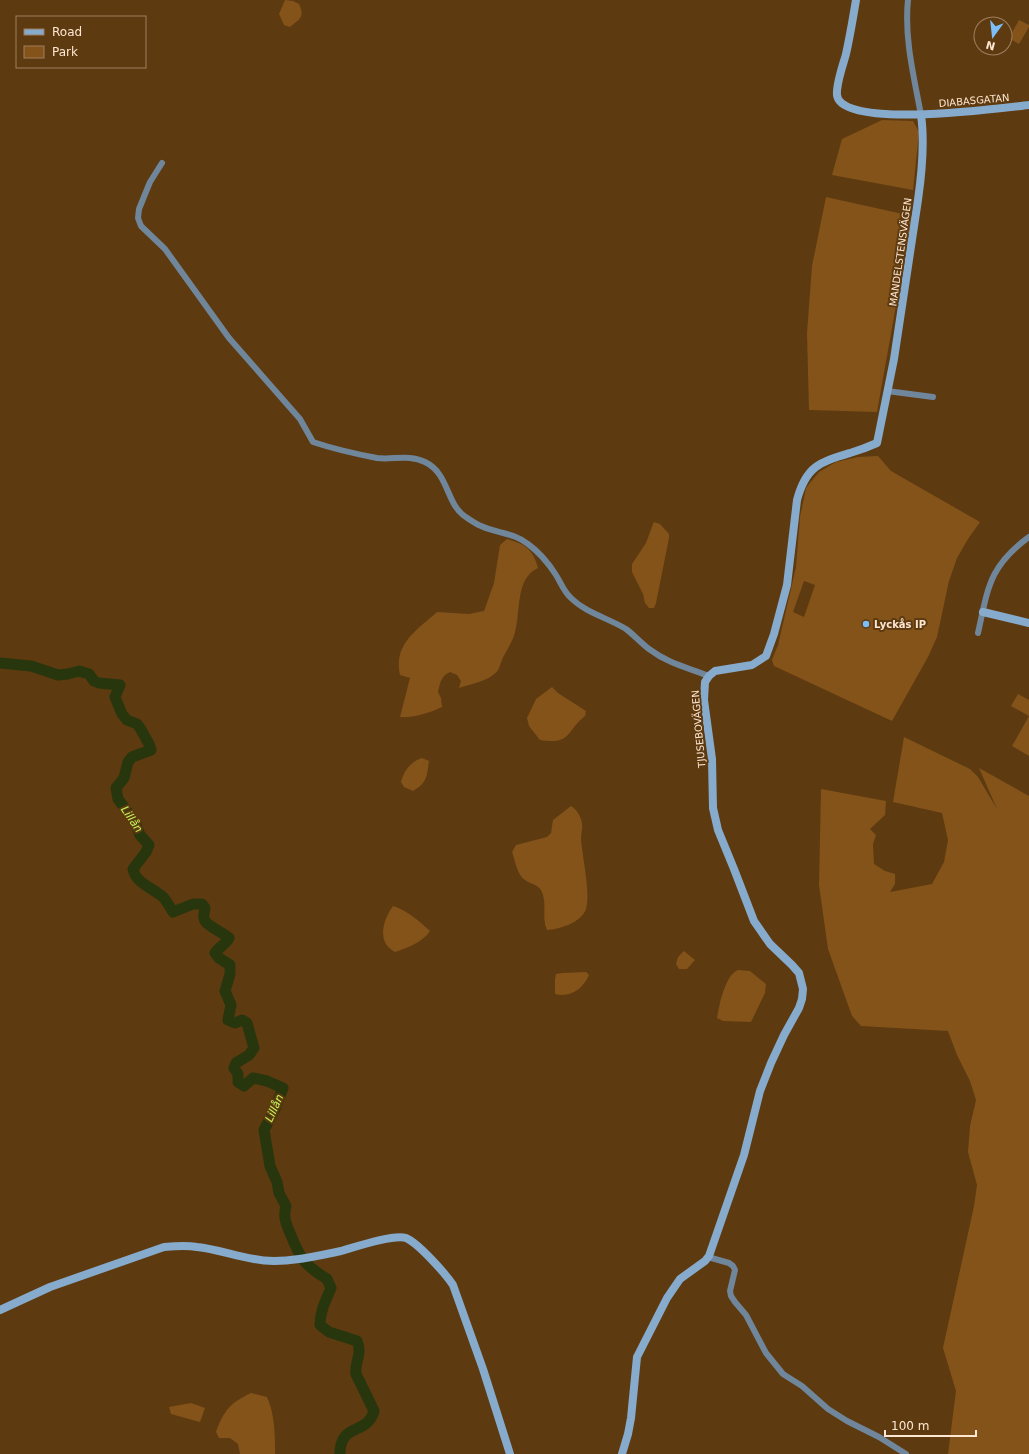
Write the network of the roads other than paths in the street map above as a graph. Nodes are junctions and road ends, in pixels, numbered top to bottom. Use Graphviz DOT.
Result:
graph roads {
  1 [pos="856,0"];
  2 [pos="908,0"];
  3 [pos="1029,106"];
  4 [pos="921,115"];
  5 [pos="162,163"];
  6 [pos="887,391"];
  7 [pos="933,397"];
  8 [pos="1029,537"];
  9 [pos="983,612"];
  10 [pos="1029,623"];
  11 [pos="978,633"];
  12 [pos="709,676"];
  13 [pos="708,1257"];
  14 [pos="0,1310"];
  15 [pos="510,1454"];
  16 [pos="622,1454"];
  17 [pos="906,1454"];
  1 -- 4 [label="street"];
  2 -- 4 [label="street"];
  3 -- 4 [label="street, DIABASGATAN"];
  4 -- 6 [label="street, MANDELSTENSVÄGEN"];
  5 -- 12 [label="street"];
  6 -- 7 [label="street"];
  6 -- 12 [label="street, MANDELSTENSVÄGEN"];
  8 -- 9 [label="street"];
  9 -- 10 [label="street"];
  9 -- 11 [label="street"];
  12 -- 13 [label="street, TJUSEBOVÄGEN"];
  13 -- 16 [label="street"];
  13 -- 17 [label="street"];
  14 -- 15 [label="street"];
}
